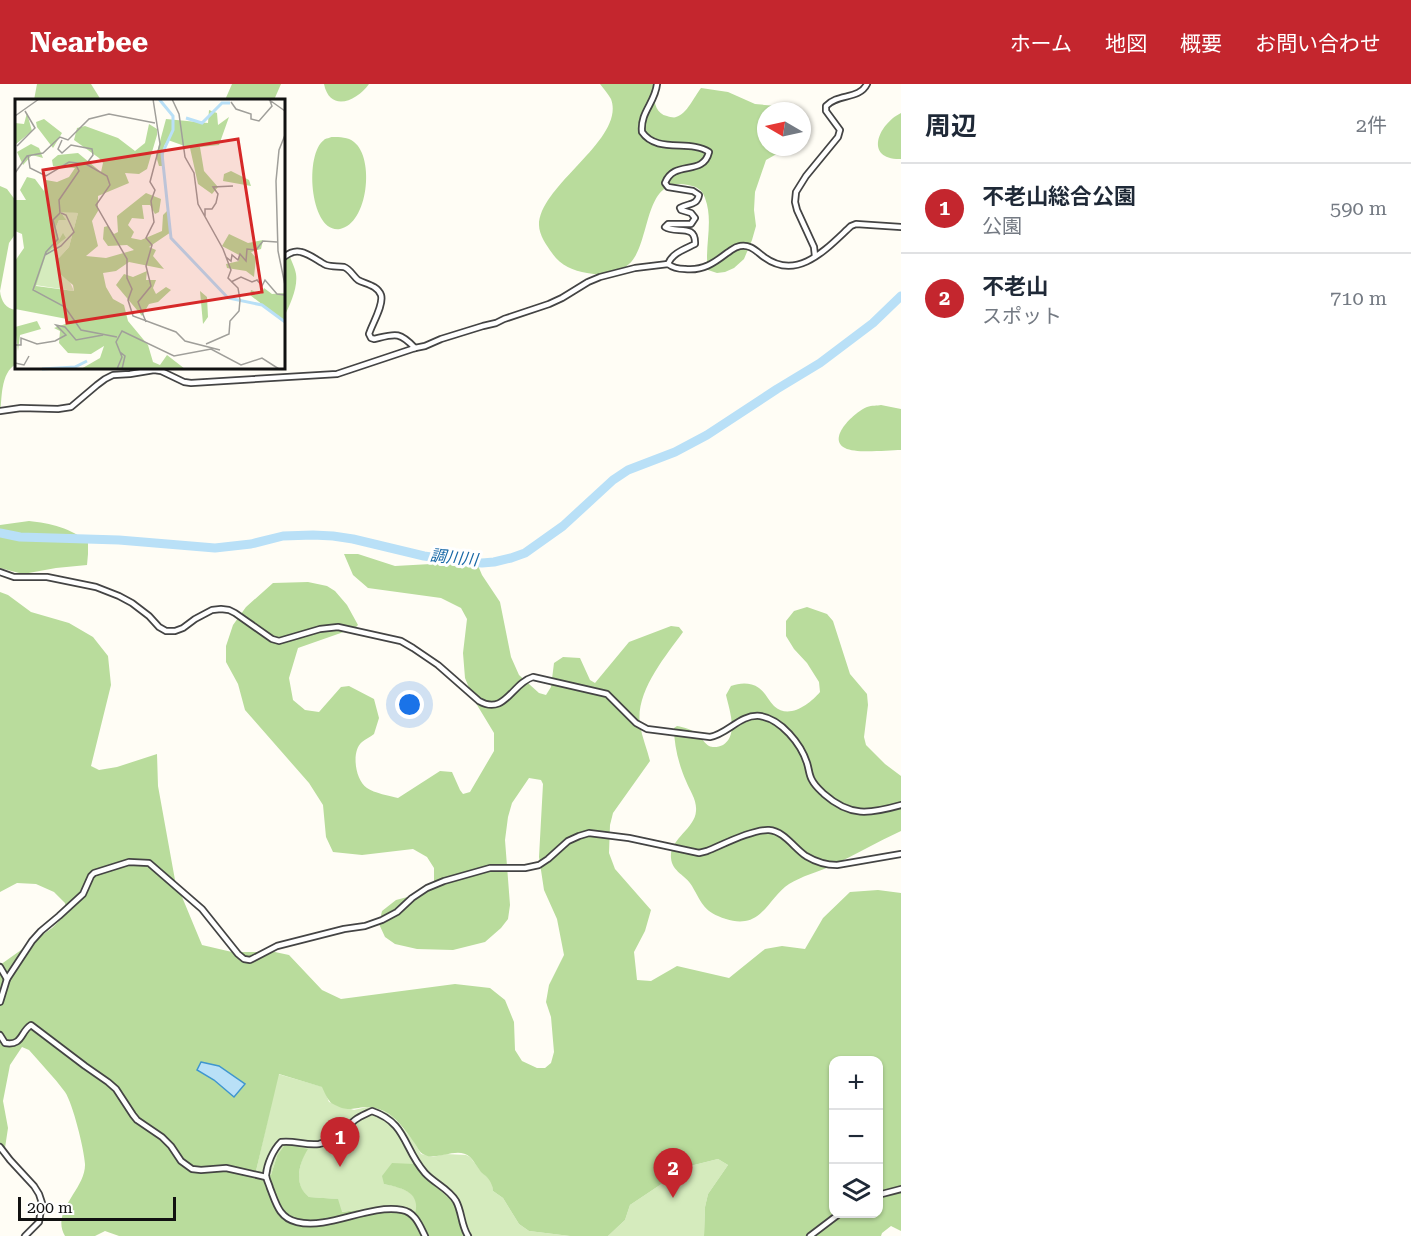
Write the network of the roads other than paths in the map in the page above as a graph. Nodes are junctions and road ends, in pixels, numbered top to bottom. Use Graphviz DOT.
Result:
graph roads {
  1 [pos="657,84"];
  2 [pos="867,84"];
  3 [pos="901,227"];
  4 [pos="285,255"];
  5 [pos="815,256"];
  6 [pos="668,264"];
  7 [pos="415,348"];
  8 [pos="0,411"];
  9 [pos="0,572"];
  10 [pos="901,806"];
  11 [pos="901,854"];
  12 [pos="0,968"];
  13 [pos="7,980"];
  14 [pos="0,1002"];
  15 [pos="0,1035"];
  16 [pos="0,1147"];
  17 [pos="266,1177"];
  18 [pos="901,1189"];
  19 [pos="883,1194"];
  20 [pos="834,1218"];
  21 [pos="25,1236"];
  22 [pos="425,1236"];
  23 [pos="468,1236"];
  24 [pos="810,1236"];
  1 -- 6 [label="street"];
  2 -- 5 [label="street"];
  3 -- 5 [label="street"];
  4 -- 7 [label="street"];
  5 -- 6 [label="street"];
  6 -- 7 [label="street"];
  7 -- 8 [label="street"];
  9 -- 10 [label="street"];
  11 -- 13 [label="street"];
  12 -- 13 [label="street"];
  13 -- 14 [label="street"];
  15 -- 17 [label="street"];
  16 -- 21 [label="street"];
  17 -- 22 [label="street"];
  17 -- 23 [label="street"];
  18 -- 19 [label="street"];
  20 -- 24 [label="street"];
}
